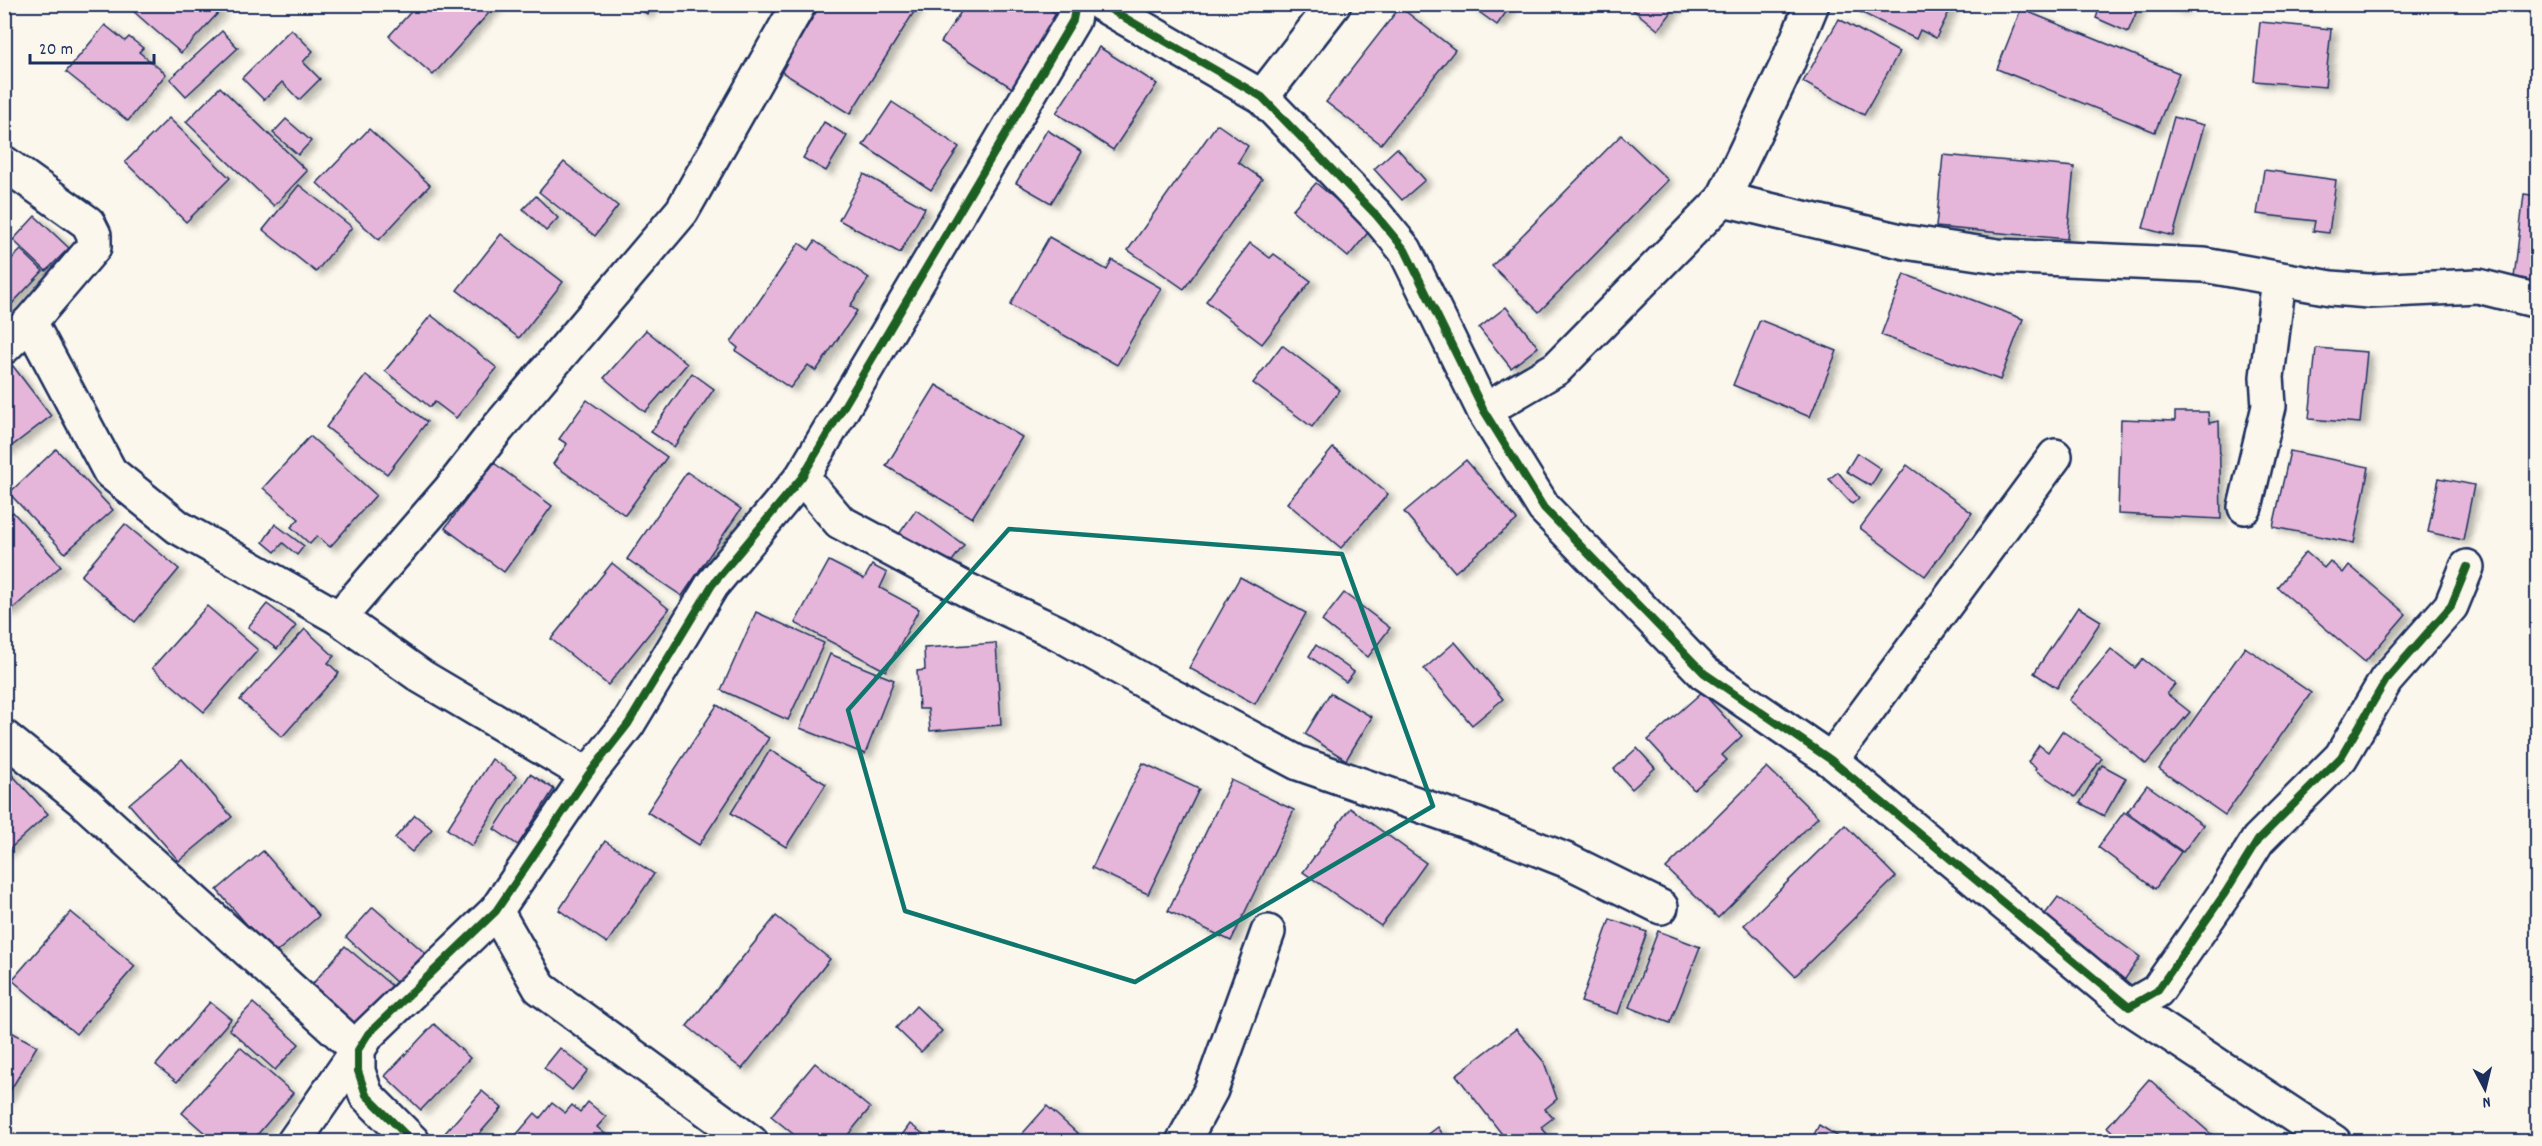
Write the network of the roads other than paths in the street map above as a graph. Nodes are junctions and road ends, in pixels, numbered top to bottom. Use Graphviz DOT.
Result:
graph roads {
  1 [pos="799,4"];
  2 [pos="1076,4"];
  3 [pos="1101,4"];
  4 [pos="1334,4"];
  5 [pos="1812,4"];
  6 [pos="1262,97"];
  7 [pos="4,163"];
  8 [pos="1723,199"];
  9 [pos="2279,279"];
  10 [pos="2538,301"];
  11 [pos="30,322"];
  12 [pos="4,347"];
  13 [pos="1484,411"];
  14 [pos="2055,456"];
  15 [pos="802,477"];
  16 [pos="2245,507"];
  17 [pos="2467,567"];
  18 [pos="339,618"];
  19 [pos="4,737"];
  20 [pos="1831,760"];
  21 [pos="588,775"];
  22 [pos="1661,907"];
  23 [pos="496,910"];
  24 [pos="1268,932"];
  25 [pos="2129,1007"];
  26 [pos="358,1050"];
  27 [pos="2318,1138"];
  28 [pos="294,1142"];
  29 [pos="413,1142"];
  30 [pos="752,1142"];
  31 [pos="1183,1142"];
  1 -- 18 [label="street"];
  2 -- 15 [label="street"];
  3 -- 6 [label="street"];
  4 -- 6 [label="street"];
  5 -- 8 [label="street"];
  6 -- 13 [label="street"];
  7 -- 11 [label="street"];
  8 -- 9 [label="street"];
  8 -- 13 [label="street"];
  9 -- 10 [label="street"];
  9 -- 16 [label="street"];
  11 -- 12 [label="street"];
  11 -- 18 [label="street"];
  13 -- 20 [label="street"];
  14 -- 20 [label="street"];
  15 -- 21 [label="street"];
  15 -- 22 [label="street"];
  17 -- 25 [label="street"];
  18 -- 21 [label="street"];
  19 -- 26 [label="street"];
  20 -- 25 [label="street"];
  21 -- 23 [label="street"];
  23 -- 26 [label="street"];
  23 -- 30 [label="street"];
  24 -- 31 [label="street"];
  25 -- 27 [label="street"];
  26 -- 28 [label="street"];
  26 -- 29 [label="street"];
}
